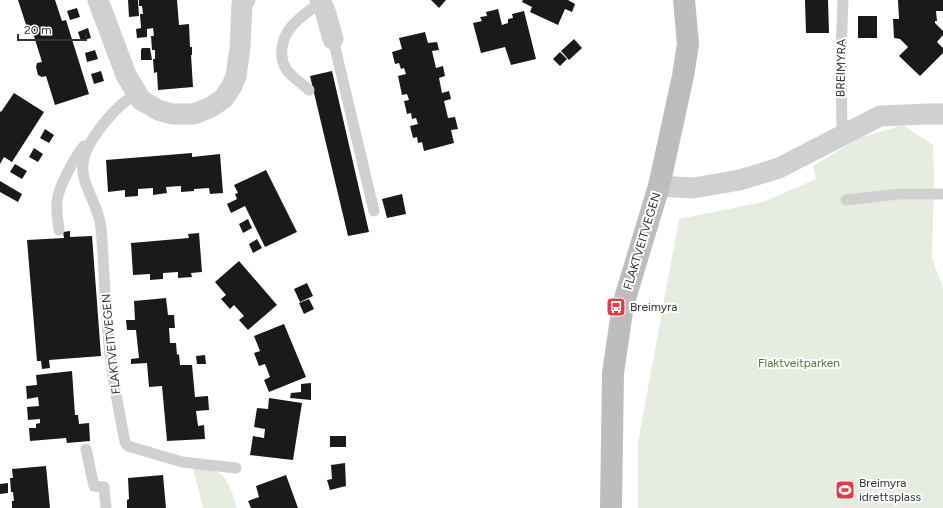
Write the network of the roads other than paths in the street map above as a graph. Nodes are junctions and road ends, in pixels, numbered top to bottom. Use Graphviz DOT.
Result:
graph roads {
  1 [pos="98,0"];
  2 [pos="244,0"];
  3 [pos="684,0"];
  4 [pos="843,0"];
  5 [pos="321,1"];
  6 [pos="333,39"];
  7 [pos="310,90"];
  8 [pos="138,94"];
  9 [pos="943,114"];
  10 [pos="94,135"];
  11 [pos="842,135"];
  12 [pos="659,186"];
  13 [pos="943,194"];
  14 [pos="846,200"];
  15 [pos="374,211"];
  16 [pos="59,230"];
  17 [pos="86,449"];
  18 [pos="236,468"];
  19 [pos="106,508"];
  20 [pos="611,508"];
  1 -- 8 [label="street"];
  2 -- 8 [label="street"];
  3 -- 12 [label="main road, FLAKTVEITVEGEN"];
  4 -- 11 [label="lane, BREIMYRA"];
  5 -- 6 [label="street"];
  5 -- 7 [label="lane"];
  6 -- 15 [label="lane"];
  8 -- 10 [label="lane, FLAKTVEITVEGEN"];
  9 -- 11 [label="street"];
  10 -- 16 [label="lane, FLAKTVEITVEGEN"];
  10 -- 18 [label="lane, FLAKTVEITVEGEN"];
  11 -- 12 [label="street"];
  12 -- 20 [label="main road, FLAKTVEITVEGEN"];
  13 -- 14 [label="lane"];
  17 -- 19 [label="lane"];
}
